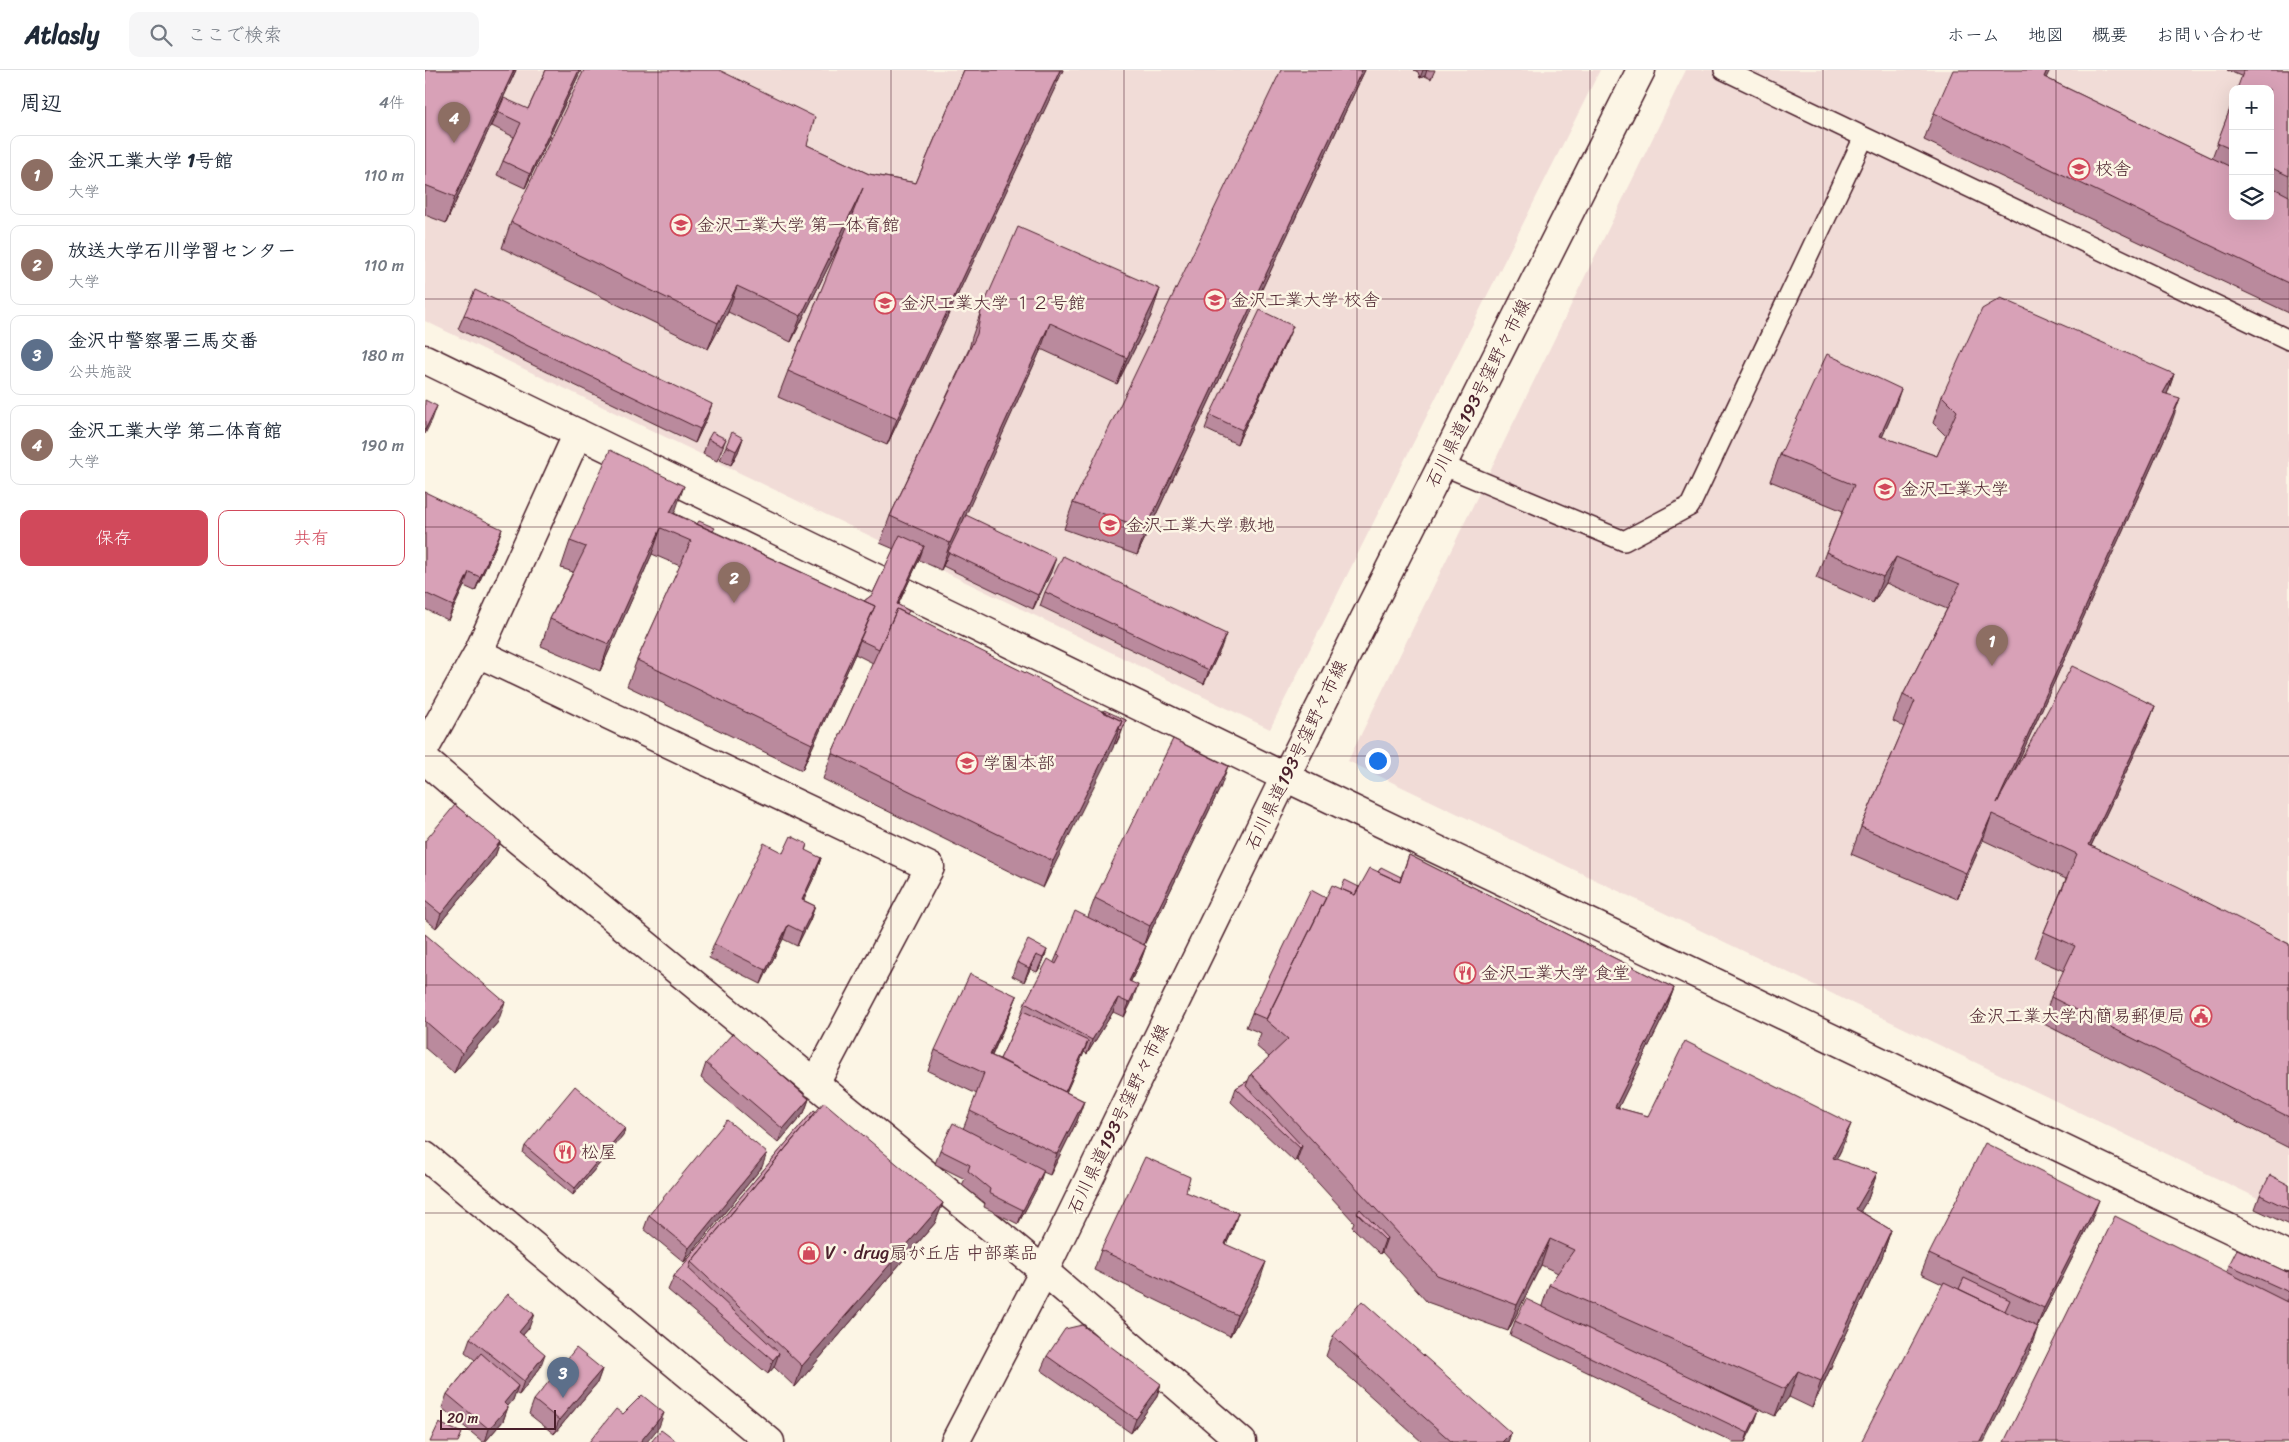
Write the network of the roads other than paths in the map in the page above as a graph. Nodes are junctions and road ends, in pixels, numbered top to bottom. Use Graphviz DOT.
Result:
graph roads {
  1 [pos="1641,70"];
  2 [pos="1724,70"];
  3 [pos="1864,137"];
  4 [pos="2289,340"];
  5 [pos="425,359"];
  6 [pos="578,433"];
  7 [pos="1442,465"];
  8 [pos="478,653"];
  9 [pos="425,748"];
  10 [pos="425,760"];
  11 [pos="1285,777"];
  12 [pos="815,1084"];
  13 [pos="425,1156"];
  14 [pos="2289,1257"];
  15 [pos="1043,1271"];
  16 [pos="770,1442"];
  17 [pos="955,1442"];
  18 [pos="1242,1442"];
  1 -- 7 [label="street, 石川県道193号窪野々市線"];
  2 -- 3 [label="lane"];
  3 -- 4 [label="lane"];
  3 -- 7 [label="lane"];
  5 -- 6 [label="street"];
  6 -- 8 [label="street"];
  6 -- 11 [label="street"];
  7 -- 11 [label="street, 石川県道193号窪野々市線"];
  8 -- 9 [label="street"];
  8 -- 12 [label="street"];
  10 -- 12 [label="street"];
  11 -- 14 [label="street"];
  11 -- 15 [label="street, 石川県道193号窪野々市線"];
  12 -- 15 [label="street"];
  13 -- 16 [label="street"];
  15 -- 17 [label="street, 石川県道193号窪野々市線"];
  15 -- 18 [label="street"];
}
